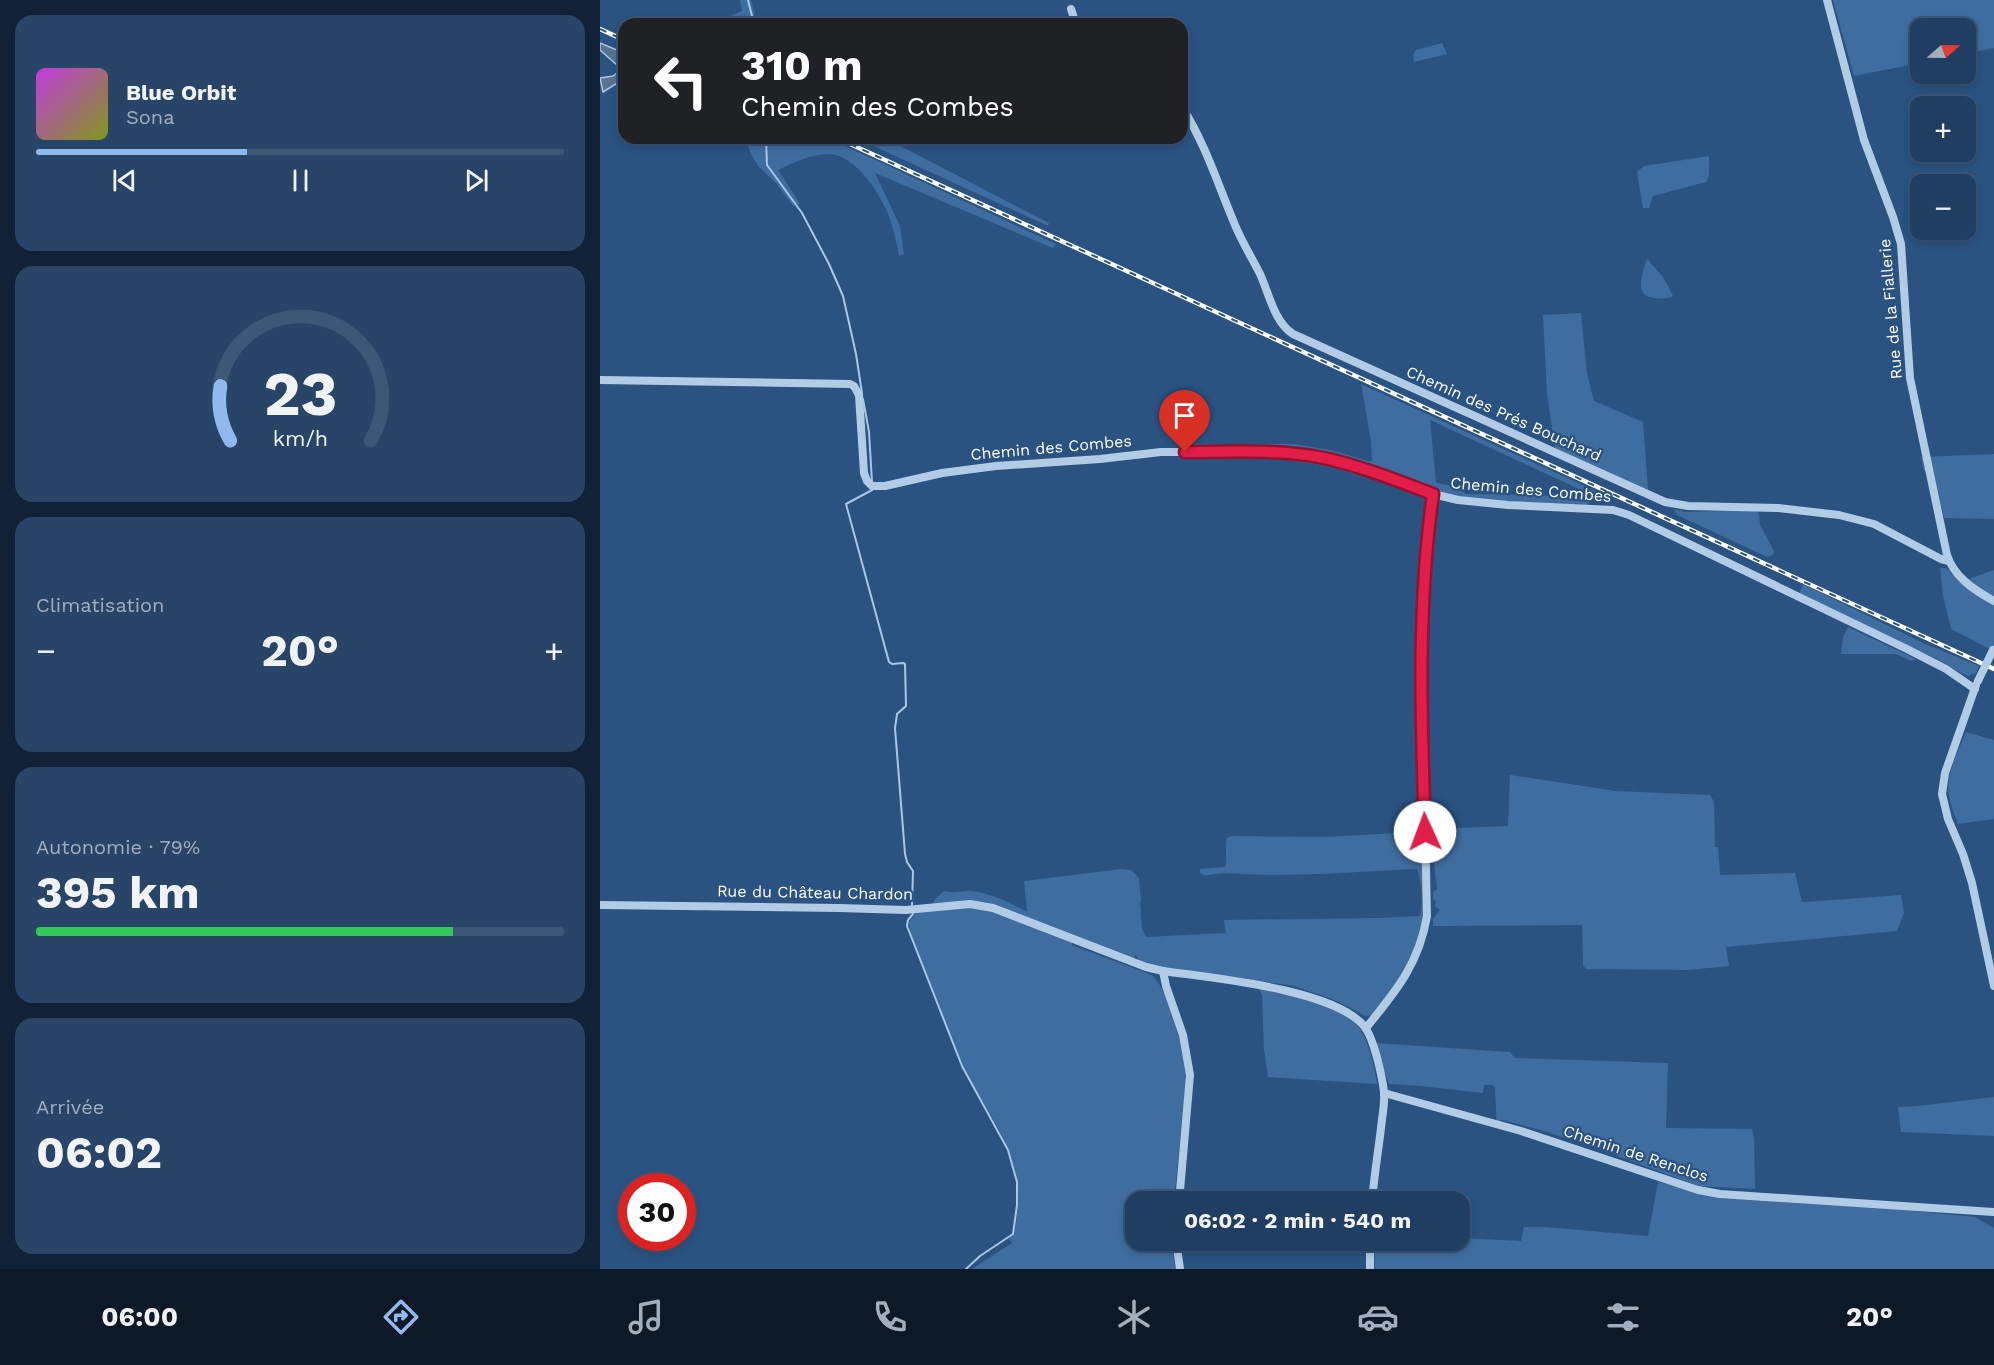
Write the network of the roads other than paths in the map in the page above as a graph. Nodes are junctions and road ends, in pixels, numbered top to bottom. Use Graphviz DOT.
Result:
graph roads {
  1 [pos="1827,0"];
  2 [pos="1071,9"];
  3 [pos="1074,18"];
  4 [pos="1188,118"];
  5 [pos="600,380"];
  6 [pos="1433,494"];
  7 [pos="1949,561"];
  8 [pos="1994,601"];
  9 [pos="1993,649"];
  10 [pos="1977,685"];
  11 [pos="600,905"];
  12 [pos="1163,971"];
  13 [pos="1994,986"];
  14 [pos="1366,1028"];
  15 [pos="1384,1093"];
  16 [pos="1180,1191"];
  17 [pos="1373,1191"];
  18 [pos="1993,1212"];
  19 [pos="1178,1251"];
  20 [pos="1370,1251"];
  21 [pos="1180,1269"];
  22 [pos="1370,1269"];
  1 -- 7 [label="street, Rue de la Fiallerie"];
  2 -- 3 [label="street"];
  4 -- 7 [label="street, Chemin des Prés Bouchard"];
  5 -- 6 [label="street, Chemin des Combes"];
  6 -- 10 [label="street, Chemin des Combes"];
  6 -- 14 [label="street"];
  7 -- 8 [label="street, Rue de la Fiallerie"];
  9 -- 10 [label="street, bridge"];
  10 -- 13 [label="street"];
  11 -- 12 [label="street, Rue du Château Chardon"];
  12 -- 14 [label="street, Rue du Château Chardon"];
  12 -- 16 [label="street"];
  14 -- 15 [label="street"];
  15 -- 17 [label="street"];
  15 -- 18 [label="street, Chemin de Renclos"];
  19 -- 21 [label="street"];
  20 -- 22 [label="street"];
}
